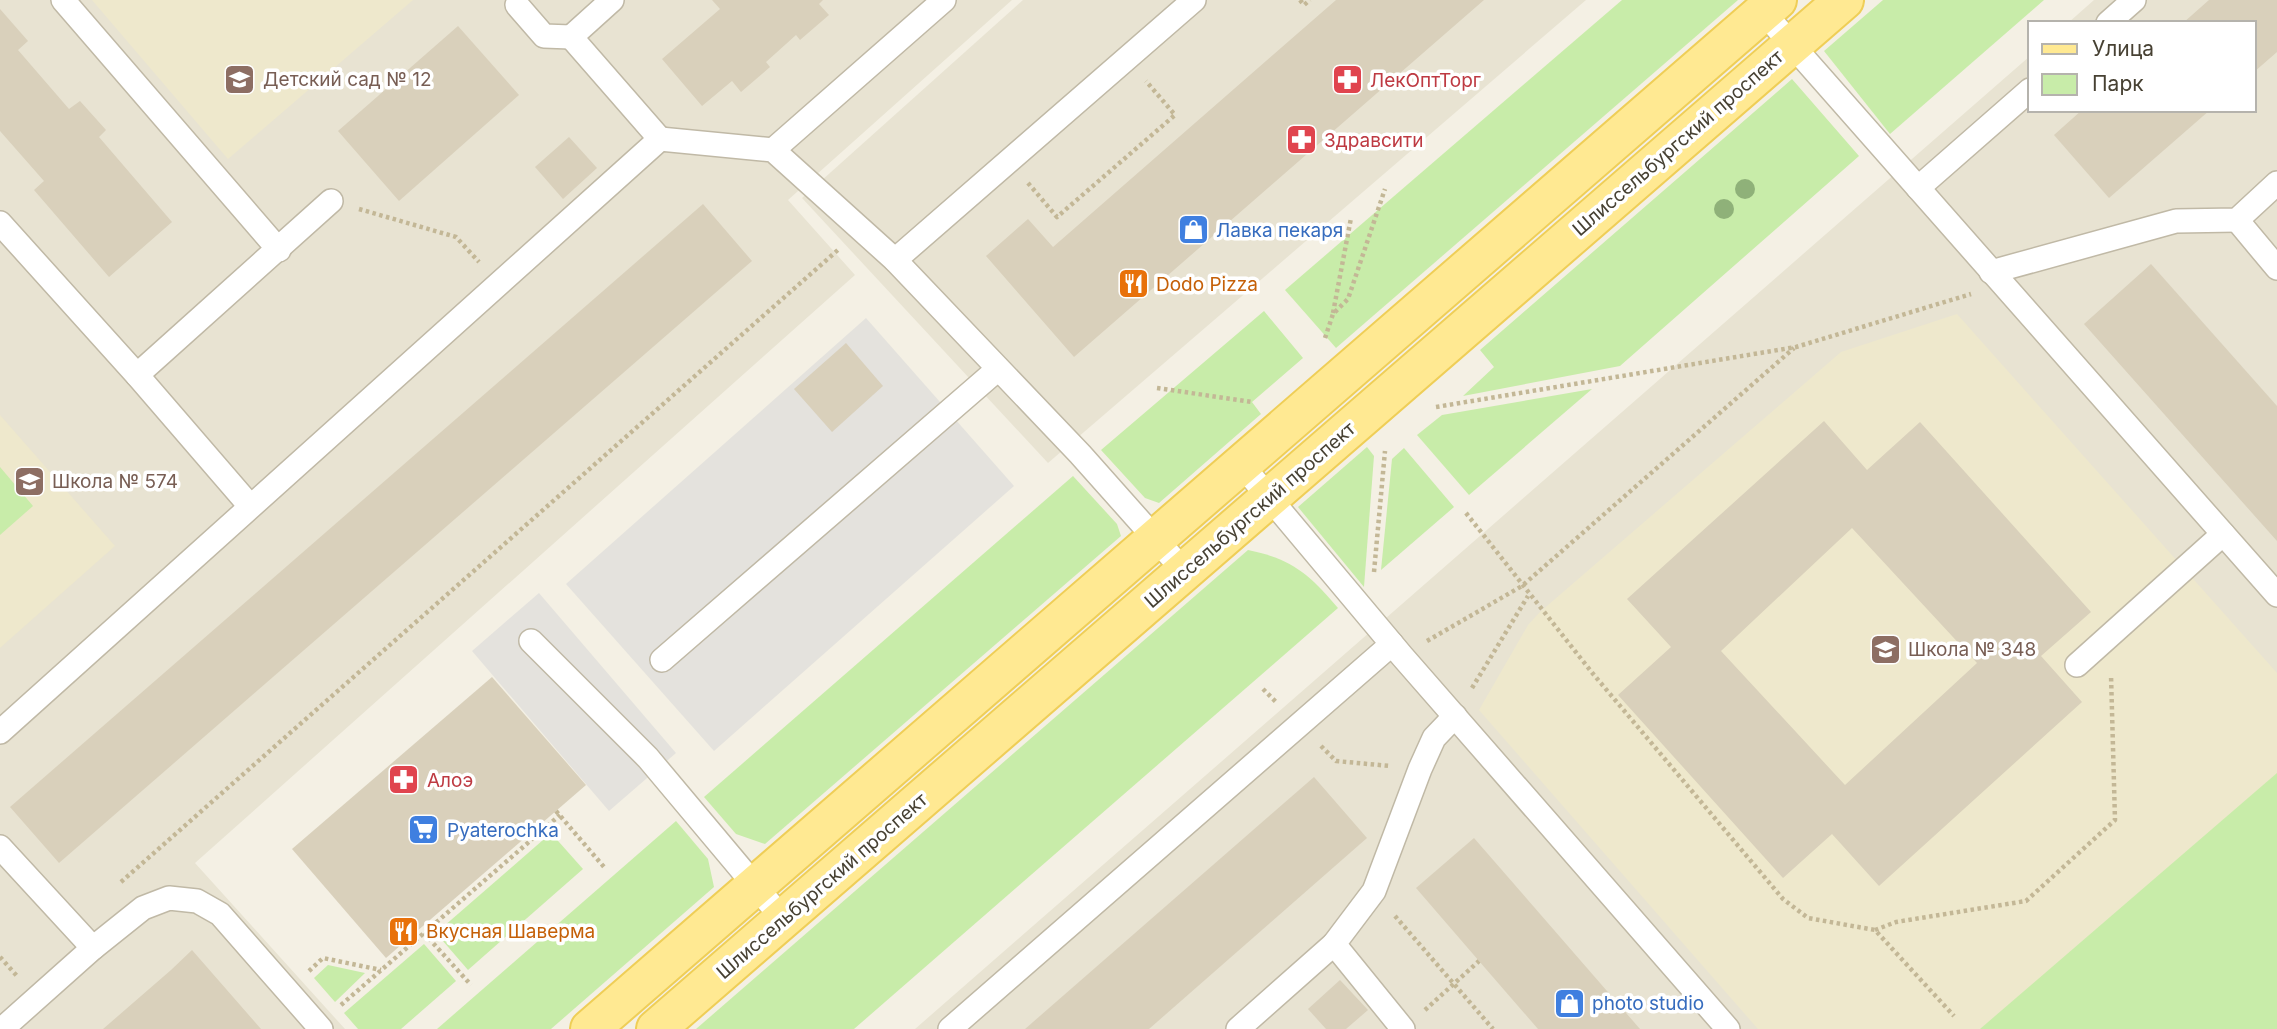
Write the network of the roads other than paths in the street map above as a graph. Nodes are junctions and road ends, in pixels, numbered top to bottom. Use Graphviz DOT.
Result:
graph roads {
  1 [pos="63,0"];
  2 [pos="612,0"];
  3 [pos="944,0"];
  4 [pos="1194,0"];
  5 [pos="1843,0"];
  6 [pos="2134,0"];
  7 [pos="517,5"];
  8 [pos="1770,6"];
  9 [pos="2110,21"];
  10 [pos="571,37"];
  11 [pos="1791,46"];
  12 [pos="2028,92"];
  13 [pos="660,139"];
  14 [pos="773,150"];
  15 [pos="2277,183"];
  16 [pos="1918,188"];
  17 [pos="331,201"];
  18 [pos="2237,220"];
  19 [pos="0,223"];
  20 [pos="279,250"];
  21 [pos="895,260"];
  22 [pos="2277,268"];
  23 [pos="1997,278"];
  24 [pos="998,369"];
  25 [pos="137,375"];
  26 [pos="1241,464"];
  27 [pos="1269,498"];
  28 [pos="250,506"];
  29 [pos="2223,534"];
  30 [pos="1156,537"];
  31 [pos="1185,572"];
  32 [pos="2277,596"];
  33 [pos="531,641"];
  34 [pos="1397,650"];
  35 [pos="662,660"];
  36 [pos="2077,665"];
  37 [pos="1455,716"];
  38 [pos="0,732"];
  39 [pos="3,857"];
  40 [pos="755,886"];
  41 [pos="783,919"];
  42 [pos="1335,944"];
  43 [pos="93,948"];
  44 [pos="1411,1022"];
  45 [pos="319,1027"];
  46 [pos="2,1029"];
  47 [pos="590,1029"];
  48 [pos="656,1029"];
  49 [pos="950,1029"];
  50 [pos="1238,1029"];
  51 [pos="1728,1029"];
  1 -- 20 [label="lane"];
  2 -- 10 [label="lane"];
  3 -- 14 [label="lane"];
  4 -- 21 [label="lane"];
  5 -- 11 [label="main road, Шлиссельбургский проспект"];
  6 -- 9 [label="lane"];
  7 -- 10 [label="lane"];
  8 -- 11 [label="lane"];
  8 -- 26 [label="main road"];
  10 -- 13 [label="lane"];
  11 -- 16 [label="lane"];
  11 -- 27 [label="main road, Шлиссельбургский проспект"];
  12 -- 16 [label="lane"];
  13 -- 14 [label="lane"];
  13 -- 28 [label="lane"];
  14 -- 21 [label="lane"];
  15 -- 18 [label="lane"];
  16 -- 23 [label="lane"];
  17 -- 20 [label="lane"];
  18 -- 22 [label="lane"];
  18 -- 23 [label="lane"];
  19 -- 25 [label="lane"];
  20 -- 25 [label="lane"];
  21 -- 24 [label="lane"];
  23 -- 29 [label="lane"];
  24 -- 30 [label="lane"];
  24 -- 35 [label="lane"];
  25 -- 28 [label="lane"];
  26 -- 27 [label="lane"];
  26 -- 30 [label="main road"];
  27 -- 31 [label="main road, Шлиссельбургский проспект"];
  27 -- 34 [label="lane"];
  28 -- 38 [label="lane"];
  29 -- 32 [label="lane"];
  29 -- 36 [label="lane"];
  30 -- 31 [label="lane"];
  30 -- 40 [label="main road"];
  31 -- 41 [label="main road, Шлиссельбургский проспект"];
  33 -- 40 [label="lane"];
  34 -- 37 [label="lane"];
  34 -- 49 [label="lane"];
  37 -- 42 [label="lane"];
  37 -- 51 [label="lane"];
  39 -- 43 [label="lane"];
  40 -- 41 [label="lane"];
  40 -- 47 [label="main road"];
  41 -- 48 [label="main road, Шлиссельбургский проспект"];
  42 -- 44 [label="lane"];
  42 -- 50 [label="lane"];
  43 -- 45 [label="lane"];
  43 -- 46 [label="lane"];
}
